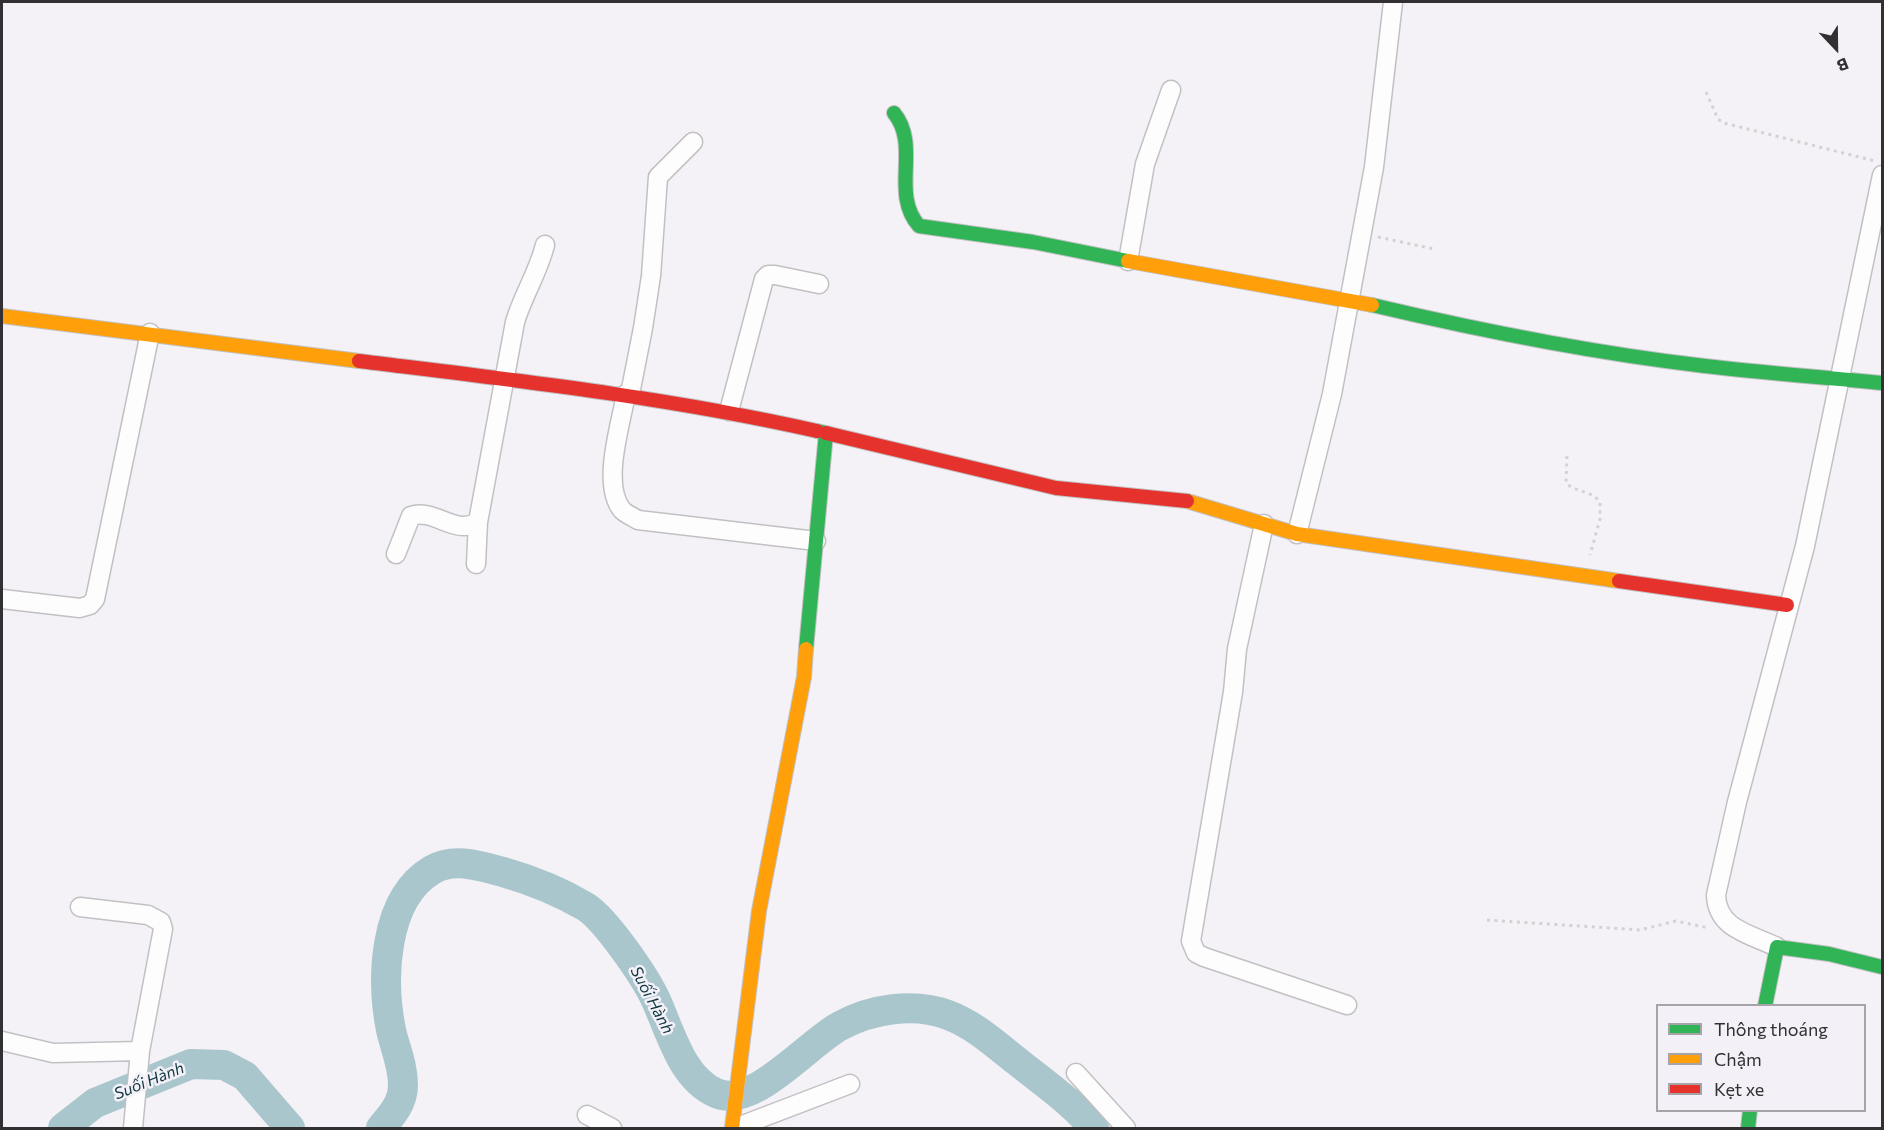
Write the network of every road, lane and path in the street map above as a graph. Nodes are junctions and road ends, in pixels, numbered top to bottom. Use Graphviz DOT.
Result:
graph roads {
  1 [pos="1393,2"];
  2 [pos="1171,90"];
  3 [pos="1706,92"];
  4 [pos="894,113"];
  5 [pos="693,142"];
  6 [pos="1882,162"];
  7 [pos="1882,175"];
  8 [pos="1362,233"];
  9 [pos="545,245"];
  10 [pos="1434,249"];
  11 [pos="1128,261"];
  12 [pos="819,284"];
  13 [pos="1350,299"];
  14 [pos="2,316"];
  15 [pos="150,333"];
  16 [pos="504,377"];
  17 [pos="1838,378"];
  18 [pos="1882,383"];
  19 [pos="628,394"];
  20 [pos="729,411"];
  21 [pos="826,433"];
  22 [pos="1567,456"];
  23 [pos="478,522"];
  24 [pos="1264,524"];
  25 [pos="1297,534"];
  26 [pos="816,541"];
  27 [pos="396,554"];
  28 [pos="476,564"];
  29 [pos="1587,578"];
  30 [pos="2,599"];
  31 [pos="1787,605"];
  32 [pos="80,907"];
  33 [pos="1487,920"];
  34 [pos="1725,922"];
  35 [pos="1777,947"];
  36 [pos="1882,967"];
  37 [pos="1765,1004"];
  38 [pos="1347,1005"];
  39 [pos="2,1041"];
  40 [pos="140,1051"];
  41 [pos="1076,1073"];
  42 [pos="850,1084"];
  43 [pos="1750,1112"];
  44 [pos="587,1115"];
  45 [pos="133,1128"];
  46 [pos="612,1128"];
  47 [pos="734,1128"];
  48 [pos="1126,1128"];
  49 [pos="1748,1128"];
  1 -- 8 [label="street"];
  2 -- 11 [label="street"];
  3 -- 6 [label="path"];
  4 -- 11 [label="street"];
  5 -- 19 [label="street"];
  7 -- 17 [label="street"];
  8 -- 10 [label="path"];
  8 -- 13 [label="street"];
  9 -- 16 [label="street"];
  11 -- 13 [label="street"];
  12 -- 20 [label="street"];
  13 -- 17 [label="street"];
  13 -- 25 [label="street"];
  14 -- 15 [label="street"];
  15 -- 16 [label="street"];
  15 -- 30 [label="street"];
  16 -- 19 [label="street"];
  16 -- 23 [label="street"];
  17 -- 18 [label="street"];
  17 -- 31 [label="street"];
  19 -- 20 [label="street"];
  19 -- 26 [label="street"];
  20 -- 21 [label="street"];
  21 -- 24 [label="street"];
  21 -- 26 [label="street"];
  22 -- 29 [label="path"];
  23 -- 27 [label="street"];
  23 -- 28 [label="street"];
  24 -- 25 [label="street"];
  24 -- 38 [label="street"];
  25 -- 29 [label="street"];
  26 -- 47 [label="street"];
  29 -- 31 [label="street"];
  31 -- 34 [label="street"];
  32 -- 40 [label="street"];
  33 -- 34 [label="path"];
  34 -- 35 [label="street"];
  35 -- 36 [label="street"];
  35 -- 37 [label="street"];
  39 -- 40 [label="street"];
  40 -- 45 [label="street"];
  41 -- 48 [label="street"];
  42 -- 47 [label="street"];
  43 -- 49 [label="street"];
  44 -- 46 [label="street"];
}
